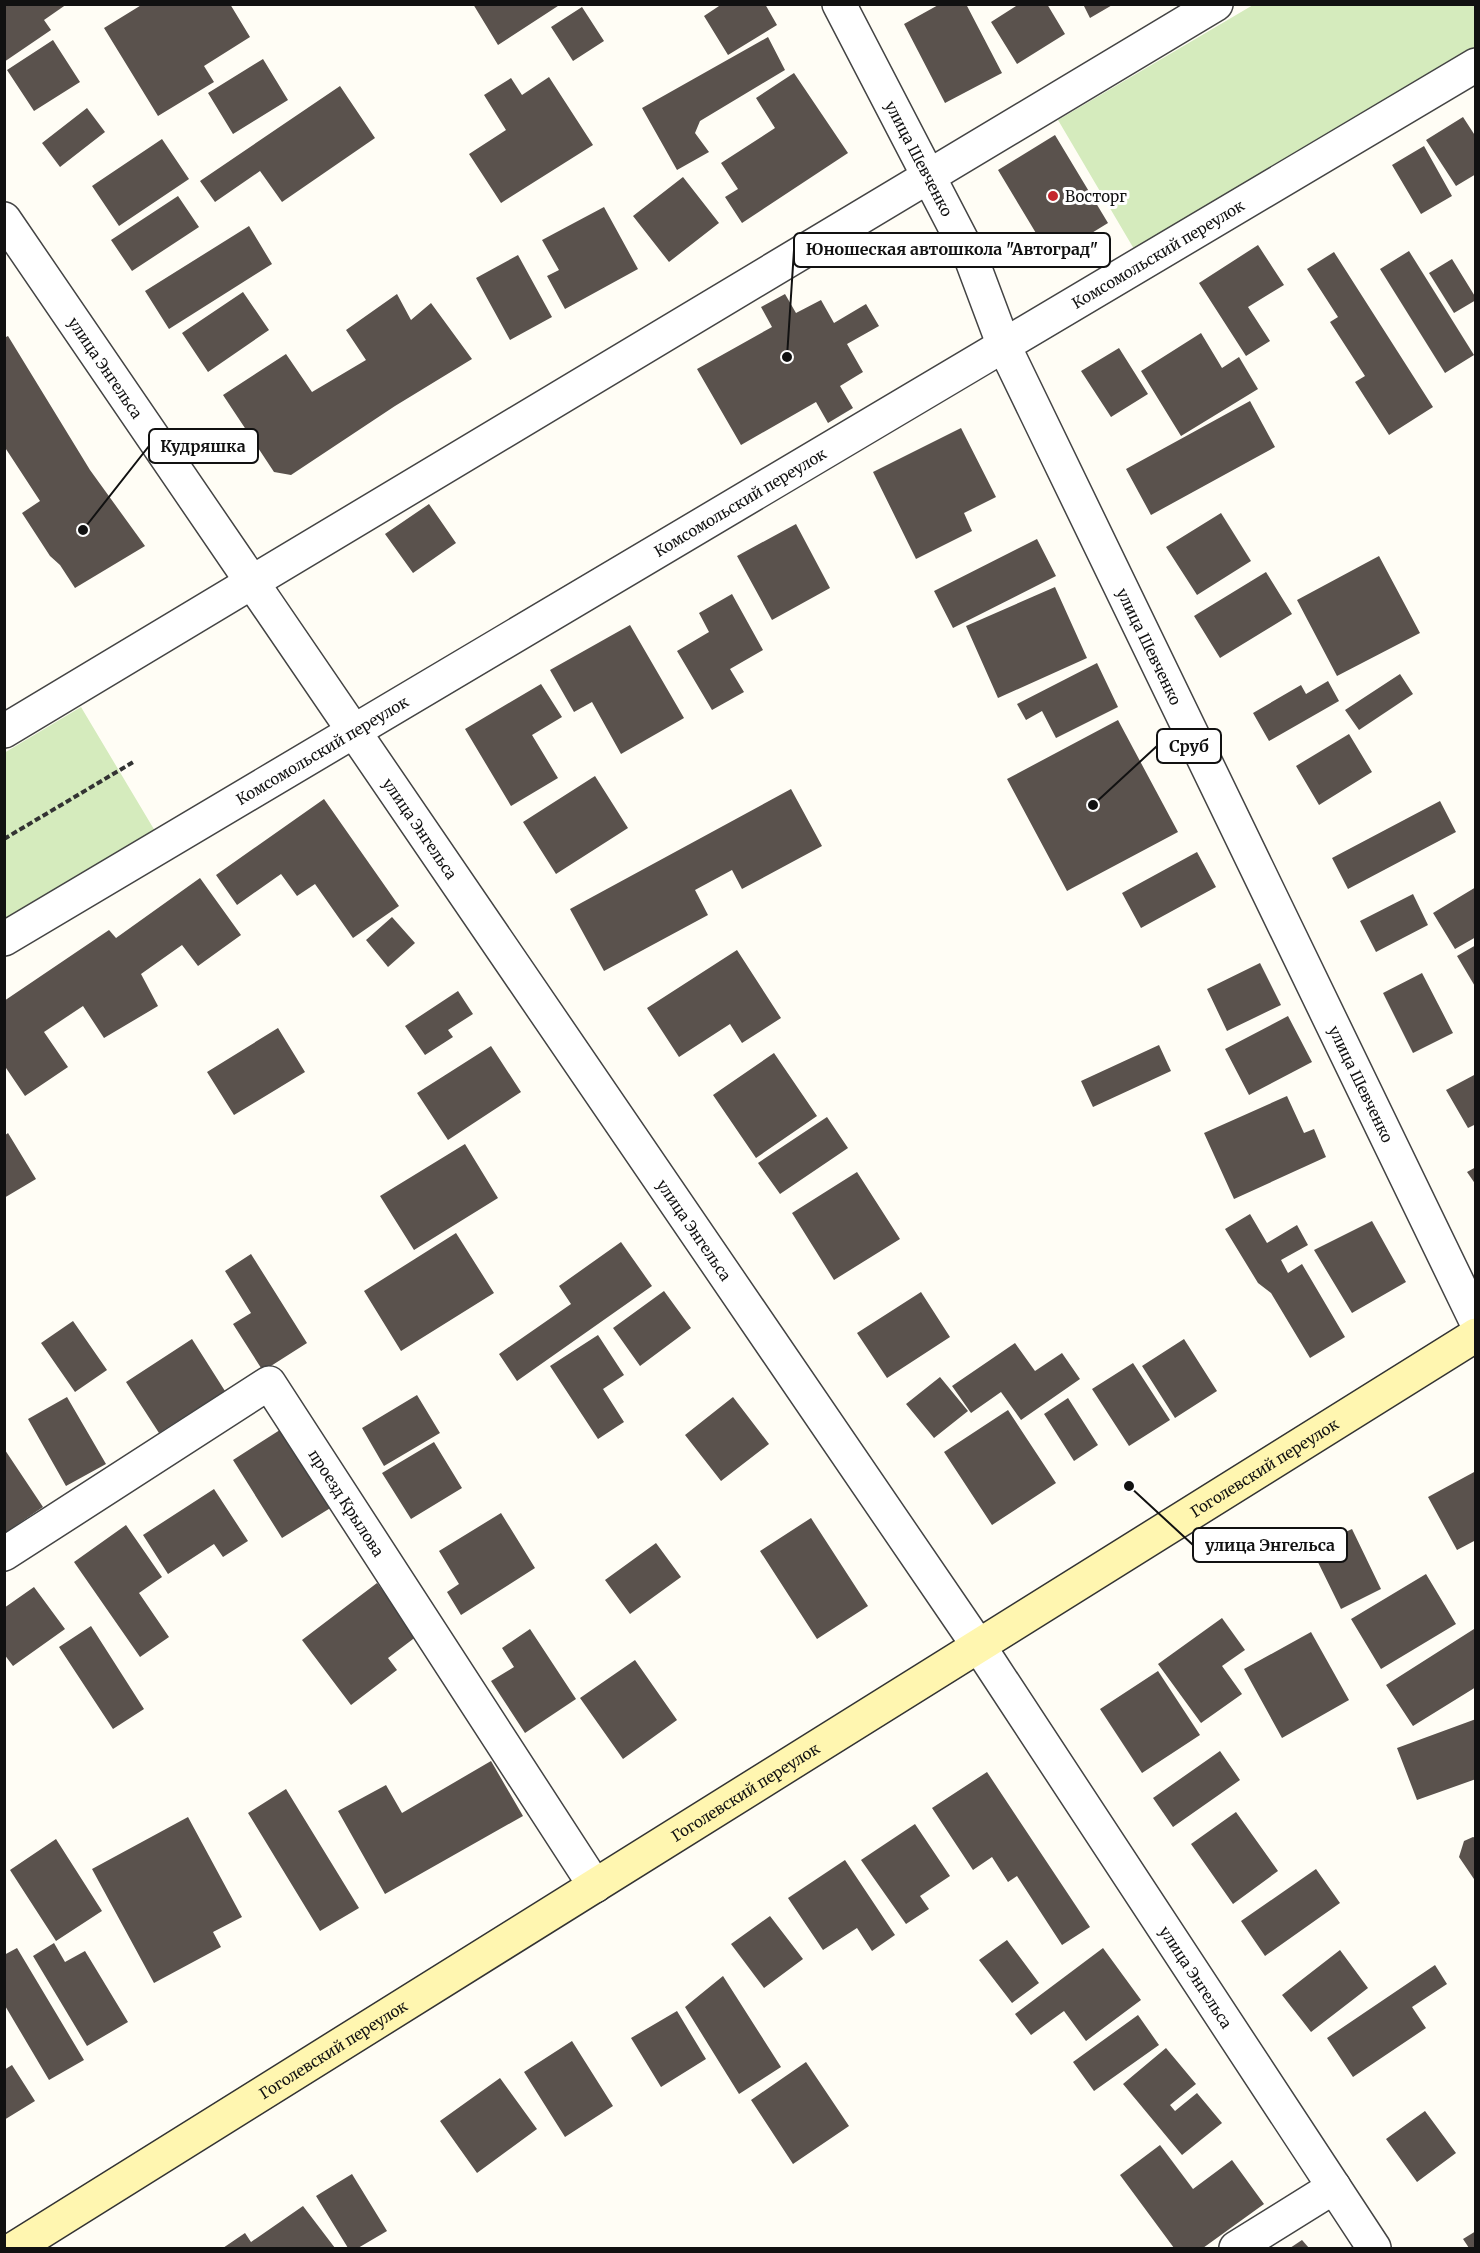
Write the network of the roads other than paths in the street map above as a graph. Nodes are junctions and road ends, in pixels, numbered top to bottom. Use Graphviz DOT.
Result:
graph roads {
  1 [pos="839,4"];
  2 [pos="1216,4"];
  3 [pos="1476,65"];
  4 [pos="929,176"];
  5 [pos="4,219"];
  6 [pos="1004,346"];
  7 [pos="253,582"];
  8 [pos="4,730"];
  9 [pos="355,732"];
  10 [pos="4,939"];
  11 [pos="1476,1321"];
  12 [pos="1476,1335"];
  13 [pos="4,1554"];
  14 [pos="979,1646"];
  15 [pos="595,1886"];
  16 [pos="1334,2187"];
  17 [pos="15,2248"];
  18 [pos="1236,2248"];
  19 [pos="1374,2248"];
  1 -- 4 [label="street, улица Шевченко"];
  2 -- 4 [label="street"];
  3 -- 6 [label="street, Комсомольский переулок"];
  4 -- 6 [label="street, улица Шевченко"];
  4 -- 7 [label="street"];
  5 -- 7 [label="street, улица Энгельса"];
  6 -- 9 [label="street, Комсомольский переулок"];
  6 -- 11 [label="street, улица Шевченко"];
  7 -- 8 [label="street"];
  7 -- 9 [label="street, улица Энгельса"];
  9 -- 10 [label="street, Комсомольский переулок"];
  9 -- 14 [label="street, улица Энгельса"];
  12 -- 14 [label="main road, Гоголевский переулок"];
  13 -- 15 [label="street, проезд Крылова"];
  14 -- 15 [label="main road, Гоголевский переулок"];
  14 -- 16 [label="street, улица Энгельса"];
  15 -- 17 [label="main road, Гоголевский переулок"];
  16 -- 18 [label="street"];
  16 -- 19 [label="street, улица Энгельса"];
}
